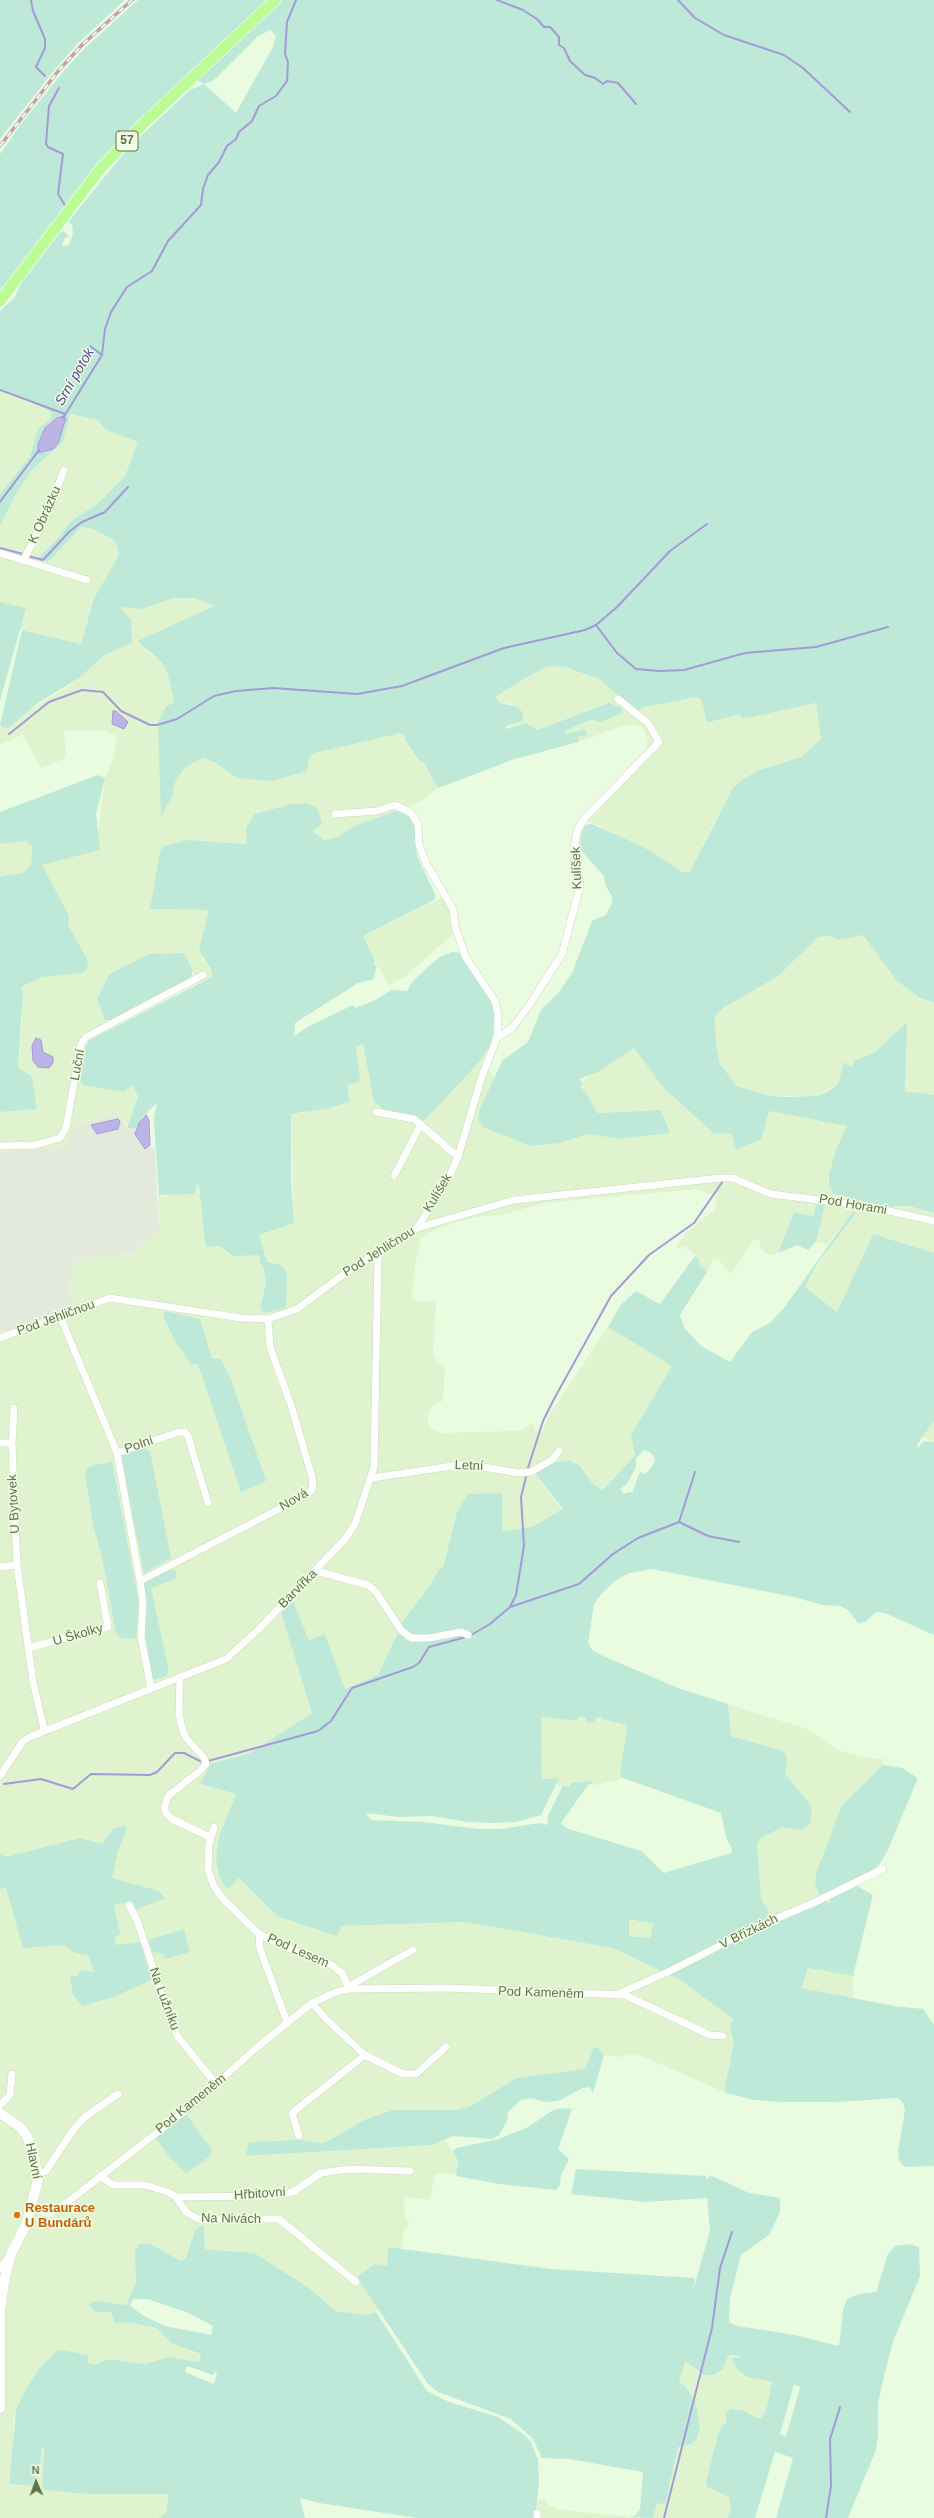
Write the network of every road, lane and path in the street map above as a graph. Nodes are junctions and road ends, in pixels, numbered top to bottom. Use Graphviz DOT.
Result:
graph roads {
  1 [pos="275,0"];
  2 [pos="0,301"];
  3 [pos="64,470"];
  4 [pos="0,553"];
  5 [pos="24,559"];
  6 [pos="87,580"];
  7 [pos="618,699"];
  8 [pos="335,814"];
  9 [pos="203,976"];
  10 [pos="497,1038"];
  11 [pos="376,1112"];
  12 [pos="420,1124"];
  13 [pos="0,1146"];
  14 [pos="458,1157"];
  15 [pos="394,1176"];
  16 [pos="771,1194"];
  17 [pos="934,1221"];
  18 [pos="417,1228"];
  19 [pos="378,1253"];
  20 [pos="60,1316"];
  21 [pos="268,1320"];
  22 [pos="0,1338"];
  23 [pos="14,1408"];
  24 [pos="0,1443"];
  25 [pos="12,1443"];
  26 [pos="559,1451"];
  27 [pos="116,1453"];
  28 [pos="372,1478"];
  29 [pos="208,1503"];
  30 [pos="17,1564"];
  31 [pos="0,1567"];
  32 [pos="316,1571"];
  33 [pos="140,1581"];
  34 [pos="100,1583"];
  35 [pos="468,1635"];
  36 [pos="28,1648"];
  37 [pos="180,1677"];
  38 [pos="152,1688"];
  39 [pos="44,1729"];
  40 [pos="0,1776"];
  41 [pos="214,1827"];
  42 [pos="210,1837"];
  43 [pos="883,1869"];
  44 [pos="129,1905"];
  45 [pos="259,1934"];
  46 [pos="413,1950"];
  47 [pos="350,1989"];
  48 [pos="616,1995"];
  49 [pos="312,2003"];
  50 [pos="288,2022"];
  51 [pos="724,2036"];
  52 [pos="446,2047"];
  53 [pos="365,2055"];
  54 [pos="12,2074"];
  55 [pos="217,2085"];
  56 [pos="118,2094"];
  57 [pos="0,2105"];
  58 [pos="0,2113"];
  59 [pos="299,2136"];
  60 [pos="410,2172"];
  61 [pos="38,2174"];
  62 [pos="100,2176"];
  63 [pos="176,2197"];
  64 [pos="32,2209"];
  65 [pos="11,2254"];
  66 [pos="0,2268"];
  67 [pos="356,2282"];
  68 [pos="0,2370"];
  69 [pos="0,2408"];
  1 -- 2 [label="main road, 57"];
  3 -- 5 [label="street, K Obrázku"];
  4 -- 5 [label="street, K Obrázku"];
  5 -- 6 [label="street, K Obrázku"];
  7 -- 10 [label="street, Kulíšek"];
  8 -- 10 [label="street, Kulíšek"];
  9 -- 13 [label="street, Luční"];
  10 -- 14 [label="street, Kulíšek"];
  11 -- 12 [label="street"];
  12 -- 14 [label="street"];
  12 -- 15 [label="street"];
  14 -- 18 [label="street, Kulíšek"];
  16 -- 17 [label="street, Pod Horami"];
  16 -- 18 [label="street, Pod Jehličnou"];
  18 -- 19 [label="street, Pod Jehličnou"];
  19 -- 21 [label="street, Pod Jehličnou"];
  19 -- 28 [label="street, Barvířka"];
  20 -- 21 [label="street, Pod Jehličnou"];
  20 -- 22 [label="street, Pod Jehličnou"];
  20 -- 27 [label="street, Polní"];
  21 -- 33 [label="street, Nová"];
  23 -- 25 [label="street, U Bytovek"];
  24 -- 25 [label="street"];
  25 -- 30 [label="street, U Bytovek"];
  26 -- 28 [label="street, Letní"];
  27 -- 29 [label="street, Polní"];
  27 -- 33 [label="street"];
  28 -- 32 [label="street, Barvířka"];
  30 -- 31 [label="street"];
  30 -- 36 [label="street"];
  32 -- 35 [label="street"];
  32 -- 37 [label="street, Barvířka"];
  33 -- 38 [label="street"];
  34 -- 36 [label="street, U Školky"];
  36 -- 39 [label="street"];
  37 -- 38 [label="street, Barvířka"];
  37 -- 42 [label="street"];
  38 -- 39 [label="street, Barvířka"];
  39 -- 40 [label="street, Barvířka"];
  41 -- 42 [label="street, Pod Lesem"];
  42 -- 45 [label="street, Pod Lesem"];
  43 -- 48 [label="street, V Břízkách"];
  44 -- 55 [label="street, Na Lužníku"];
  45 -- 47 [label="street, Pod Lesem"];
  45 -- 50 [label="street, Pod Lesem"];
  46 -- 47 [label="street, Pod Kameněm"];
  47 -- 48 [label="street, Pod Kameněm"];
  47 -- 49 [label="street, Pod Kameněm"];
  48 -- 51 [label="street, Pod Kameněm"];
  49 -- 50 [label="street, Pod Kameněm"];
  49 -- 53 [label="street"];
  50 -- 55 [label="street, Pod Kameněm"];
  52 -- 53 [label="street"];
  53 -- 59 [label="street"];
  54 -- 57 [label="street"];
  55 -- 62 [label="street, Pod Kameněm"];
  56 -- 61 [label="street"];
  58 -- 61 [label="street, Hlavní"];
  60 -- 63 [label="street, Hřbitovní"];
  61 -- 64 [label="street, Hlavní"];
  62 -- 63 [label="street, Na Nivách"];
  62 -- 64 [label="street, Pod Kameněm"];
  63 -- 67 [label="street, Na Nivách"];
  64 -- 65 [label="street, Hlavní"];
  65 -- 66 [label="street"];
  65 -- 68 [label="street, Hlavní"];
  68 -- 69 [label="street, Hlavní"];
}
